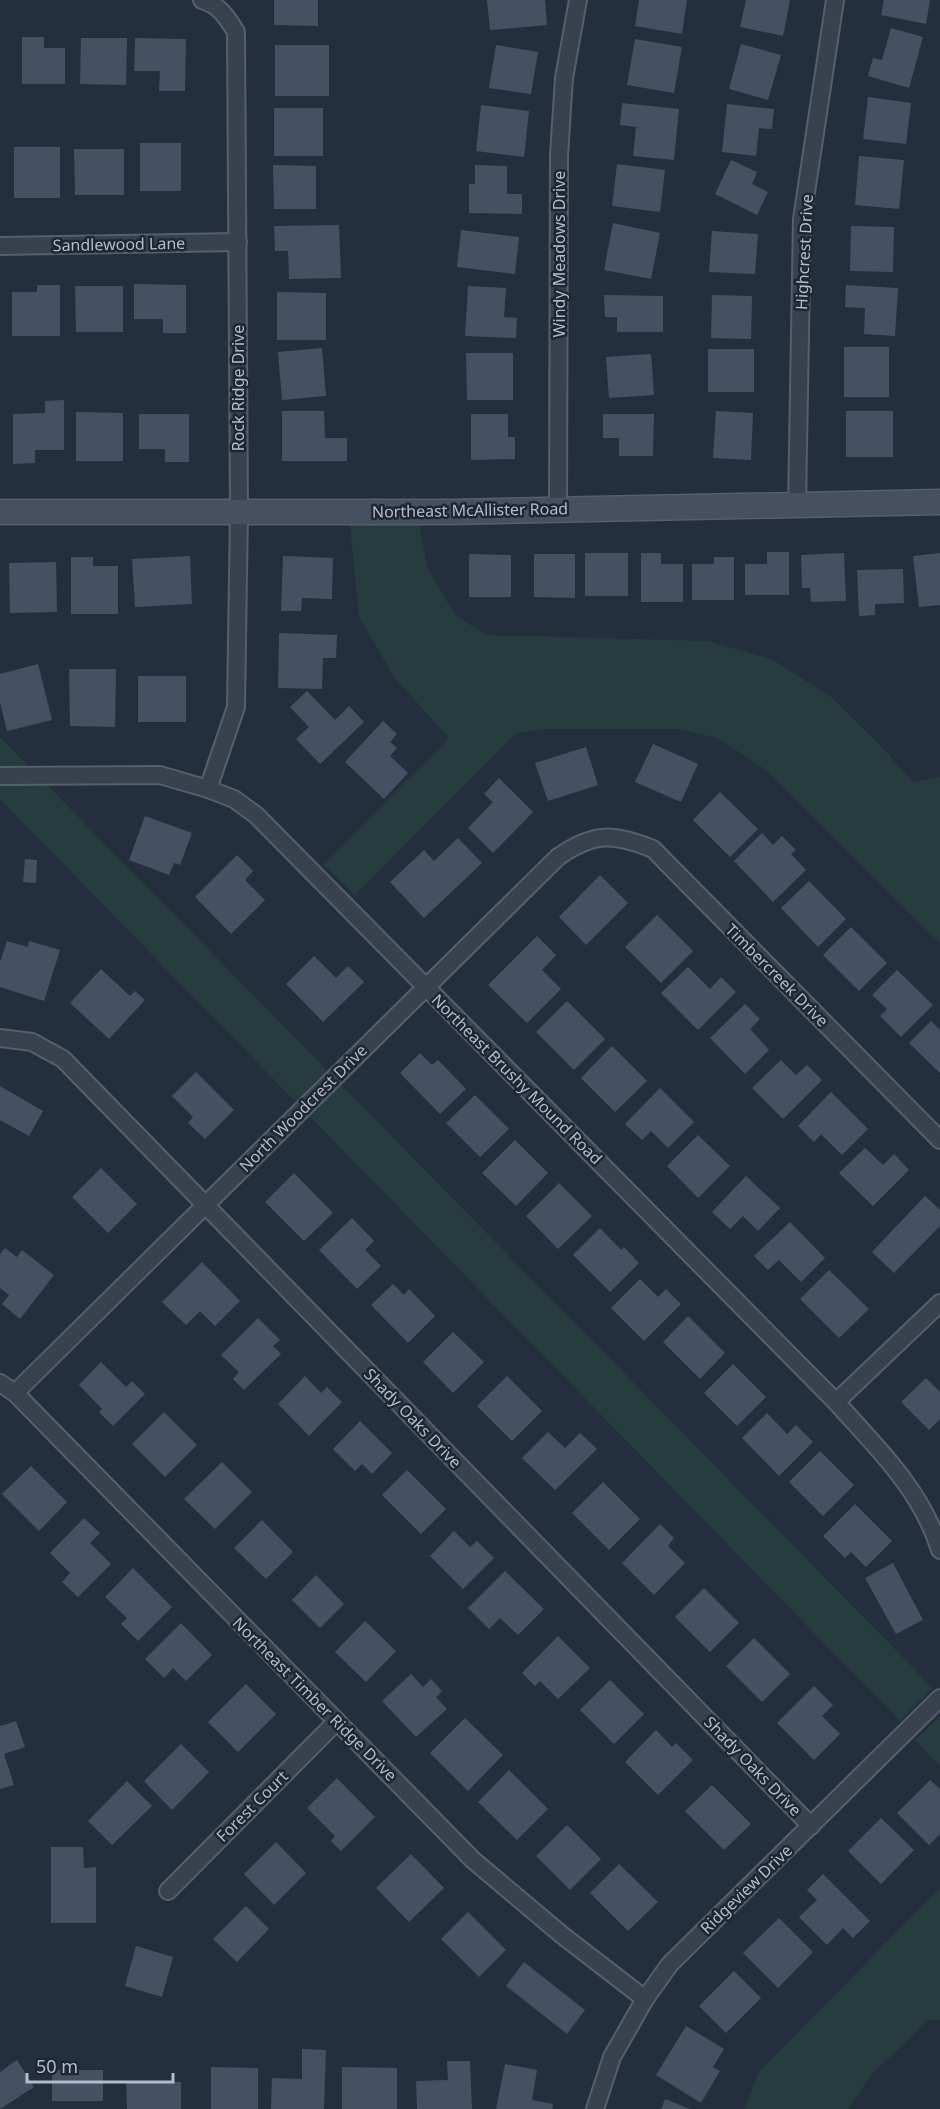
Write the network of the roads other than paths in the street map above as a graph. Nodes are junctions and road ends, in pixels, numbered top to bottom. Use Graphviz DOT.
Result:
graph roads {
  1 [pos="202,0"];
  2 [pos="578,0"];
  3 [pos="835,0"];
  4 [pos="238,242"];
  5 [pos="0,246"];
  6 [pos="940,502"];
  7 [pos="797,506"];
  8 [pos="558,509"];
  9 [pos="238,510"];
  10 [pos="0,512"];
  11 [pos="0,776"];
  12 [pos="208,789"];
  13 [pos="600,837"];
  14 [pos="427,986"];
  15 [pos="0,1038"];
  16 [pos="940,1140"];
  17 [pos="206,1204"];
  18 [pos="940,1303"];
  19 [pos="0,1383"];
  20 [pos="15,1393"];
  21 [pos="836,1402"];
  22 [pos="940,1550"];
  23 [pos="940,1698"];
  24 [pos="337,1721"];
  25 [pos="811,1826"];
  26 [pos="168,1891"];
  27 [pos="645,1999"];
  28 [pos="595,2109"];
  1 -- 4 [label="street, Rock Ridge Drive"];
  2 -- 8 [label="street, Windy Meadows Drive"];
  3 -- 7 [label="street, Highcrest Drive"];
  4 -- 5 [label="street, Sandlewood Lane"];
  4 -- 9 [label="street, Rock Ridge Drive"];
  6 -- 7 [label="street, Northeast McAllister Road"];
  7 -- 8 [label="street, Northeast McAllister Road"];
  8 -- 9 [label="street, Northeast McAllister Road"];
  9 -- 10 [label="street, Northeast McAllister Road"];
  9 -- 12 [label="street, Rock Ridge Drive"];
  11 -- 12 [label="street, Northeast Brushy Mound Road"];
  12 -- 14 [label="street, Northeast Brushy Mound Road"];
  13 -- 14 [label="street, North Woodcrest Drive"];
  13 -- 16 [label="street, Timbercreek Drive"];
  14 -- 17 [label="street, North Woodcrest Drive"];
  14 -- 21 [label="street, Northeast Brushy Mound Road"];
  15 -- 17 [label="street, Shady Oaks Drive"];
  17 -- 20 [label="street, North Woodcrest Drive"];
  17 -- 25 [label="street, Shady Oaks Drive"];
  18 -- 21 [label="street"];
  19 -- 20 [label="street, Northeast Timber Ridge Drive"];
  20 -- 24 [label="street, Northeast Timber Ridge Drive"];
  21 -- 22 [label="street, Northeast Brushy Mound Road"];
  23 -- 25 [label="street, Ridgeview Drive"];
  24 -- 26 [label="street, Forest Court"];
  24 -- 27 [label="street, Northeast Timber Ridge Drive"];
  25 -- 27 [label="street, Ridgeview Drive"];
  27 -- 28 [label="street, Ridgeview Drive"];
}
